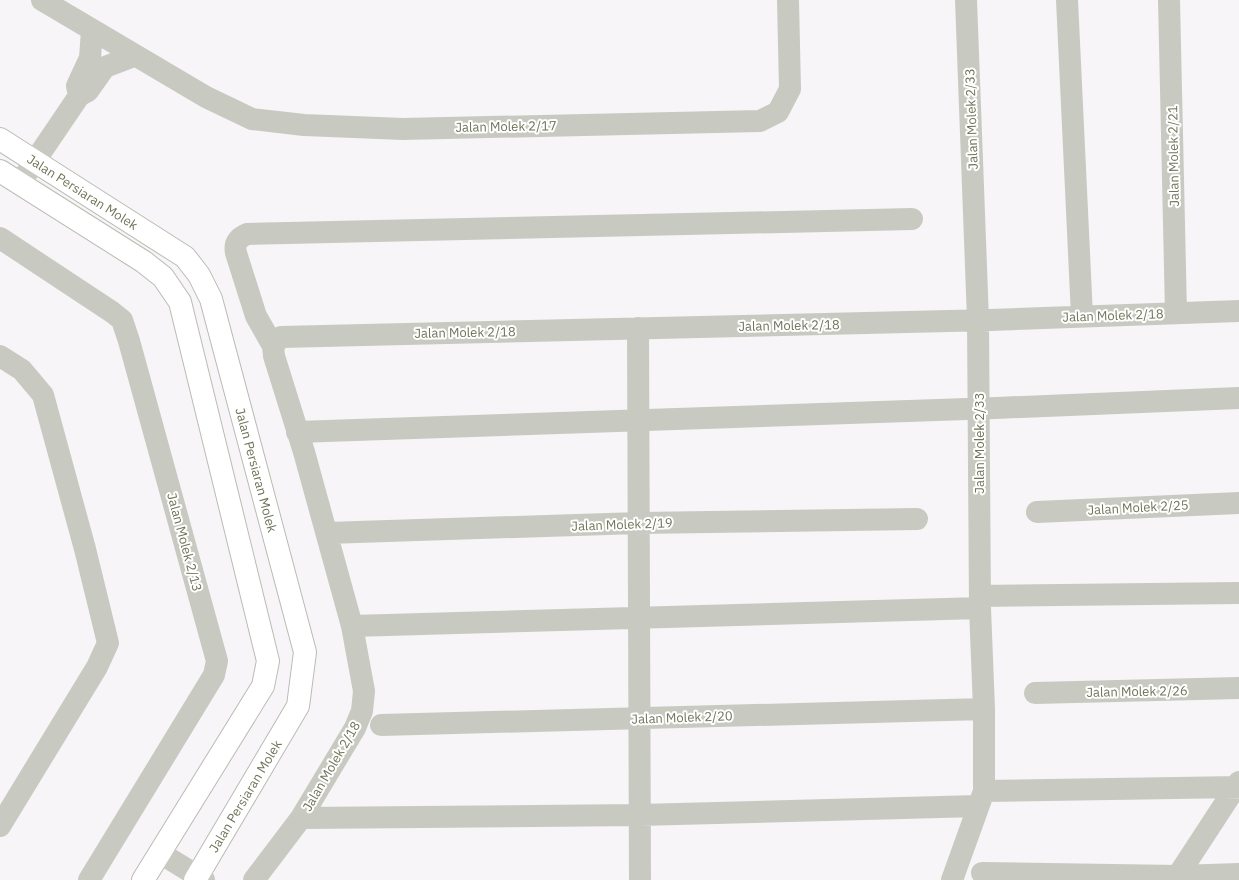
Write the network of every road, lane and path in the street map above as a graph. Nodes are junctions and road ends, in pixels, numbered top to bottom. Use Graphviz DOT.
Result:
graph roads {
  1 [pos="42,0"];
  2 [pos="788,0"];
  3 [pos="966,0"];
  4 [pos="1067,0"];
  5 [pos="1169,0"];
  6 [pos="92,30"];
  7 [pos="134,56"];
  8 [pos="79,96"];
  9 [pos="0,139"];
  10 [pos="35,160"];
  11 [pos="0,171"];
  12 [pos="20,183"];
  13 [pos="912,219"];
  14 [pos="0,238"];
  15 [pos="1239,311"];
  16 [pos="1176,313"];
  17 [pos="1082,316"];
  18 [pos="978,320"];
  19 [pos="638,328"];
  20 [pos="273,346"];
  21 [pos="0,356"];
  22 [pos="1239,398"];
  23 [pos="979,409"];
  24 [pos="637,420"];
  25 [pos="297,432"];
  26 [pos="1239,503"];
  27 [pos="1037,512"];
  28 [pos="917,519"];
  29 [pos="638,523"];
  30 [pos="326,533"];
  31 [pos="1239,593"];
  32 [pos="980,602"];
  33 [pos="638,618"];
  34 [pos="352,626"];
  35 [pos="1239,688"];
  36 [pos="1035,693"];
  37 [pos="984,709"];
  38 [pos="639,718"];
  39 [pos="381,725"];
  40 [pos="1238,786"];
  41 [pos="981,798"];
  42 [pos="640,815"];
  43 [pos="301,818"];
  44 [pos="0,826"];
  45 [pos="160,853"];
  46 [pos="982,873"];
  47 [pos="1239,874"];
  48 [pos="1176,878"];
  49 [pos="199,879"];
  50 [pos="89,880"];
  51 [pos="143,880"];
  52 [pos="254,880"];
  53 [pos="640,880"];
  54 [pos="952,880"];
  1 -- 6 [label="street, Jalan Molek 2/17"];
  2 -- 7 [label="street, Jalan Molek 2/17"];
  3 -- 18 [label="street, Jalan Molek 2/33"];
  4 -- 17 [label="street"];
  5 -- 16 [label="street, Jalan Molek 2/21"];
  6 -- 7 [label="street, Jalan Molek 2/17"];
  6 -- 8 [label="street"];
  7 -- 8 [label="street"];
  8 -- 10 [label="street"];
  9 -- 10 [label="main road, Jalan Persiaran Molek"];
  10 -- 12 [label="street"];
  10 -- 49 [label="main road, Jalan Persiaran Molek"];
  11 -- 12 [label="main road, Jalan Persiaran Molek"];
  12 -- 45 [label="main road, Jalan Persiaran Molek"];
  13 -- 20 [label="street"];
  14 -- 50 [label="street, Jalan Molek 2/13"];
  15 -- 16 [label="street, Jalan Molek 2/18"];
  16 -- 17 [label="street, Jalan Molek 2/18"];
  17 -- 18 [label="street, Jalan Molek 2/18"];
  18 -- 19 [label="street, Jalan Molek 2/18"];
  18 -- 23 [label="street, Jalan Molek 2/33"];
  19 -- 20 [label="street, Jalan Molek 2/18"];
  19 -- 24 [label="street"];
  20 -- 25 [label="street, Jalan Molek 2/18"];
  21 -- 44 [label="street"];
  22 -- 23 [label="street"];
  23 -- 24 [label="street"];
  23 -- 32 [label="street, Jalan Molek 2/33"];
  24 -- 25 [label="street"];
  24 -- 29 [label="street"];
  25 -- 30 [label="street, Jalan Molek 2/18"];
  26 -- 27 [label="street, Jalan Molek 2/25"];
  28 -- 29 [label="street, Jalan Molek 2/19"];
  29 -- 30 [label="street, Jalan Molek 2/19"];
  29 -- 33 [label="street"];
  30 -- 34 [label="street, Jalan Molek 2/18"];
  31 -- 32 [label="street"];
  32 -- 33 [label="street"];
  32 -- 37 [label="street, Jalan Molek 2/33"];
  33 -- 34 [label="street"];
  33 -- 38 [label="street"];
  34 -- 43 [label="street, Jalan Molek 2/18"];
  35 -- 36 [label="street, Jalan Molek 2/26"];
  37 -- 38 [label="street, Jalan Molek 2/20"];
  37 -- 41 [label="street, Jalan Molek 2/33"];
  38 -- 39 [label="street, Jalan Molek 2/20"];
  38 -- 42 [label="street"];
  40 -- 41 [label="street"];
  40 -- 48 [label="street"];
  41 -- 42 [label="street"];
  41 -- 54 [label="street, Jalan Molek 2/33"];
  42 -- 43 [label="street"];
  42 -- 53 [label="street"];
  43 -- 52 [label="street, Jalan Molek 2/18"];
  45 -- 49 [label="street"];
  45 -- 51 [label="main road, Jalan Persiaran Molek"];
  46 -- 48 [label="street"];
  47 -- 48 [label="street"];
}
